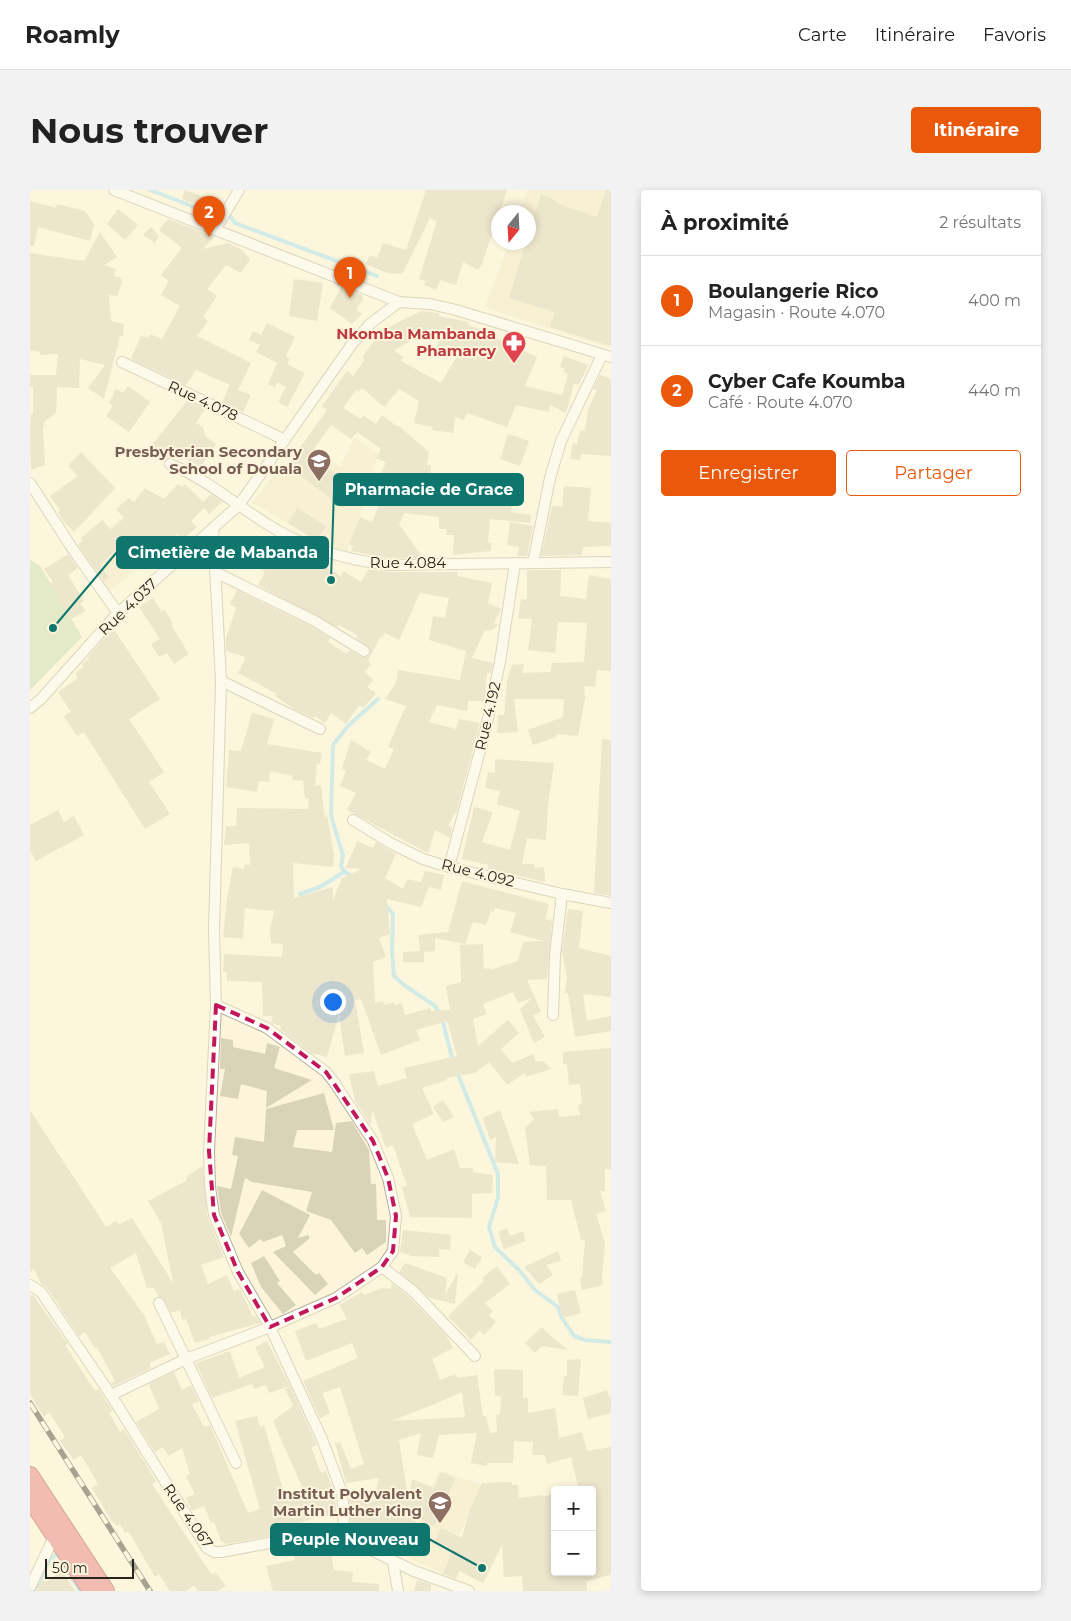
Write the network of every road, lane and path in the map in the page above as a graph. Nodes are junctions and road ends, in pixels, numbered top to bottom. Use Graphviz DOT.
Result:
graph roads {
  1 [pos="114,190"];
  2 [pos="239,190"];
  3 [pos="215,230"];
  4 [pos="399,302"];
  5 [pos="607,356"];
  6 [pos="122,362"];
  7 [pos="285,440"];
  8 [pos="170,464"];
  9 [pos="30,483"];
  10 [pos="239,505"];
  11 [pos="213,528"];
  12 [pos="611,562"];
  13 [pos="515,563"];
  14 [pos="533,563"];
  15 [pos="215,572"];
  16 [pos="118,612"];
  17 [pos="364,652"];
  18 [pos="221,681"];
  19 [pos="30,708"];
  20 [pos="320,729"];
  21 [pos="353,820"];
  22 [pos="449,867"];
  23 [pos="562,894"];
  24 [pos="611,903"];
  25 [pos="216,1005"];
  26 [pos="553,1015"];
  27 [pos="382,1267"];
  28 [pos="30,1285"];
  29 [pos="159,1303"];
  30 [pos="270,1327"];
  31 [pos="475,1356"];
  32 [pos="186,1358"];
  33 [pos="110,1395"];
  34 [pos="236,1463"];
  35 [pos="30,1475"];
  36 [pos="30,1499"];
  37 [pos="55,1535"];
  38 [pos="343,1539"];
  39 [pos="394,1562"];
  40 [pos="30,1586"];
  41 [pos="91,1591"];
  42 [pos="106,1591"];
  43 [pos="398,1591"];
  44 [pos="469,1591"];
  1 -- 3 [label="street"];
  2 -- 3 [label="street"];
  3 -- 4 [label="street"];
  4 -- 5 [label="street"];
  4 -- 7 [label="street, Rue 4.037"];
  5 -- 14 [label="street"];
  6 -- 7 [label="street, Rue 4.078"];
  7 -- 10 [label="street, Rue 4.037"];
  8 -- 10 [label="street, Rue 4.084"];
  9 -- 16 [label="street"];
  10 -- 11 [label="street, Rue 4.037"];
  10 -- 13 [label="street, Rue 4.084"];
  11 -- 15 [label="street"];
  11 -- 16 [label="street, Rue 4.037"];
  12 -- 14 [label="street, Rue 4.084"];
  13 -- 14 [label="street, Rue 4.084"];
  13 -- 22 [label="street, Rue 4.192"];
  15 -- 17 [label="street"];
  15 -- 18 [label="street"];
  16 -- 19 [label="street, Rue 4.037"];
  18 -- 20 [label="street"];
  18 -- 25 [label="street"];
  21 -- 22 [label="street, Rue 4.092"];
  22 -- 23 [label="street, Rue 4.092"];
  23 -- 24 [label="street, Rue 4.092"];
  23 -- 26 [label="street"];
  25 -- 27 [label="street"];
  25 -- 30 [label="street"];
  27 -- 30 [label="street"];
  27 -- 31 [label="street"];
  28 -- 33 [label="street, Rue 4.067"];
  29 -- 32 [label="street"];
  30 -- 32 [label="street"];
  30 -- 38 [label="street"];
  32 -- 33 [label="street"];
  32 -- 34 [label="street"];
  33 -- 38 [label="street, Rue 4.067"];
  35 -- 42 [label="highway"];
  36 -- 37 [label="highway"];
  37 -- 40 [label="street"];
  37 -- 41 [label="highway"];
  38 -- 39 [label="street, Rue 4.067"];
  39 -- 43 [label="street"];
  39 -- 44 [label="street, Rue 4.067"];
}
